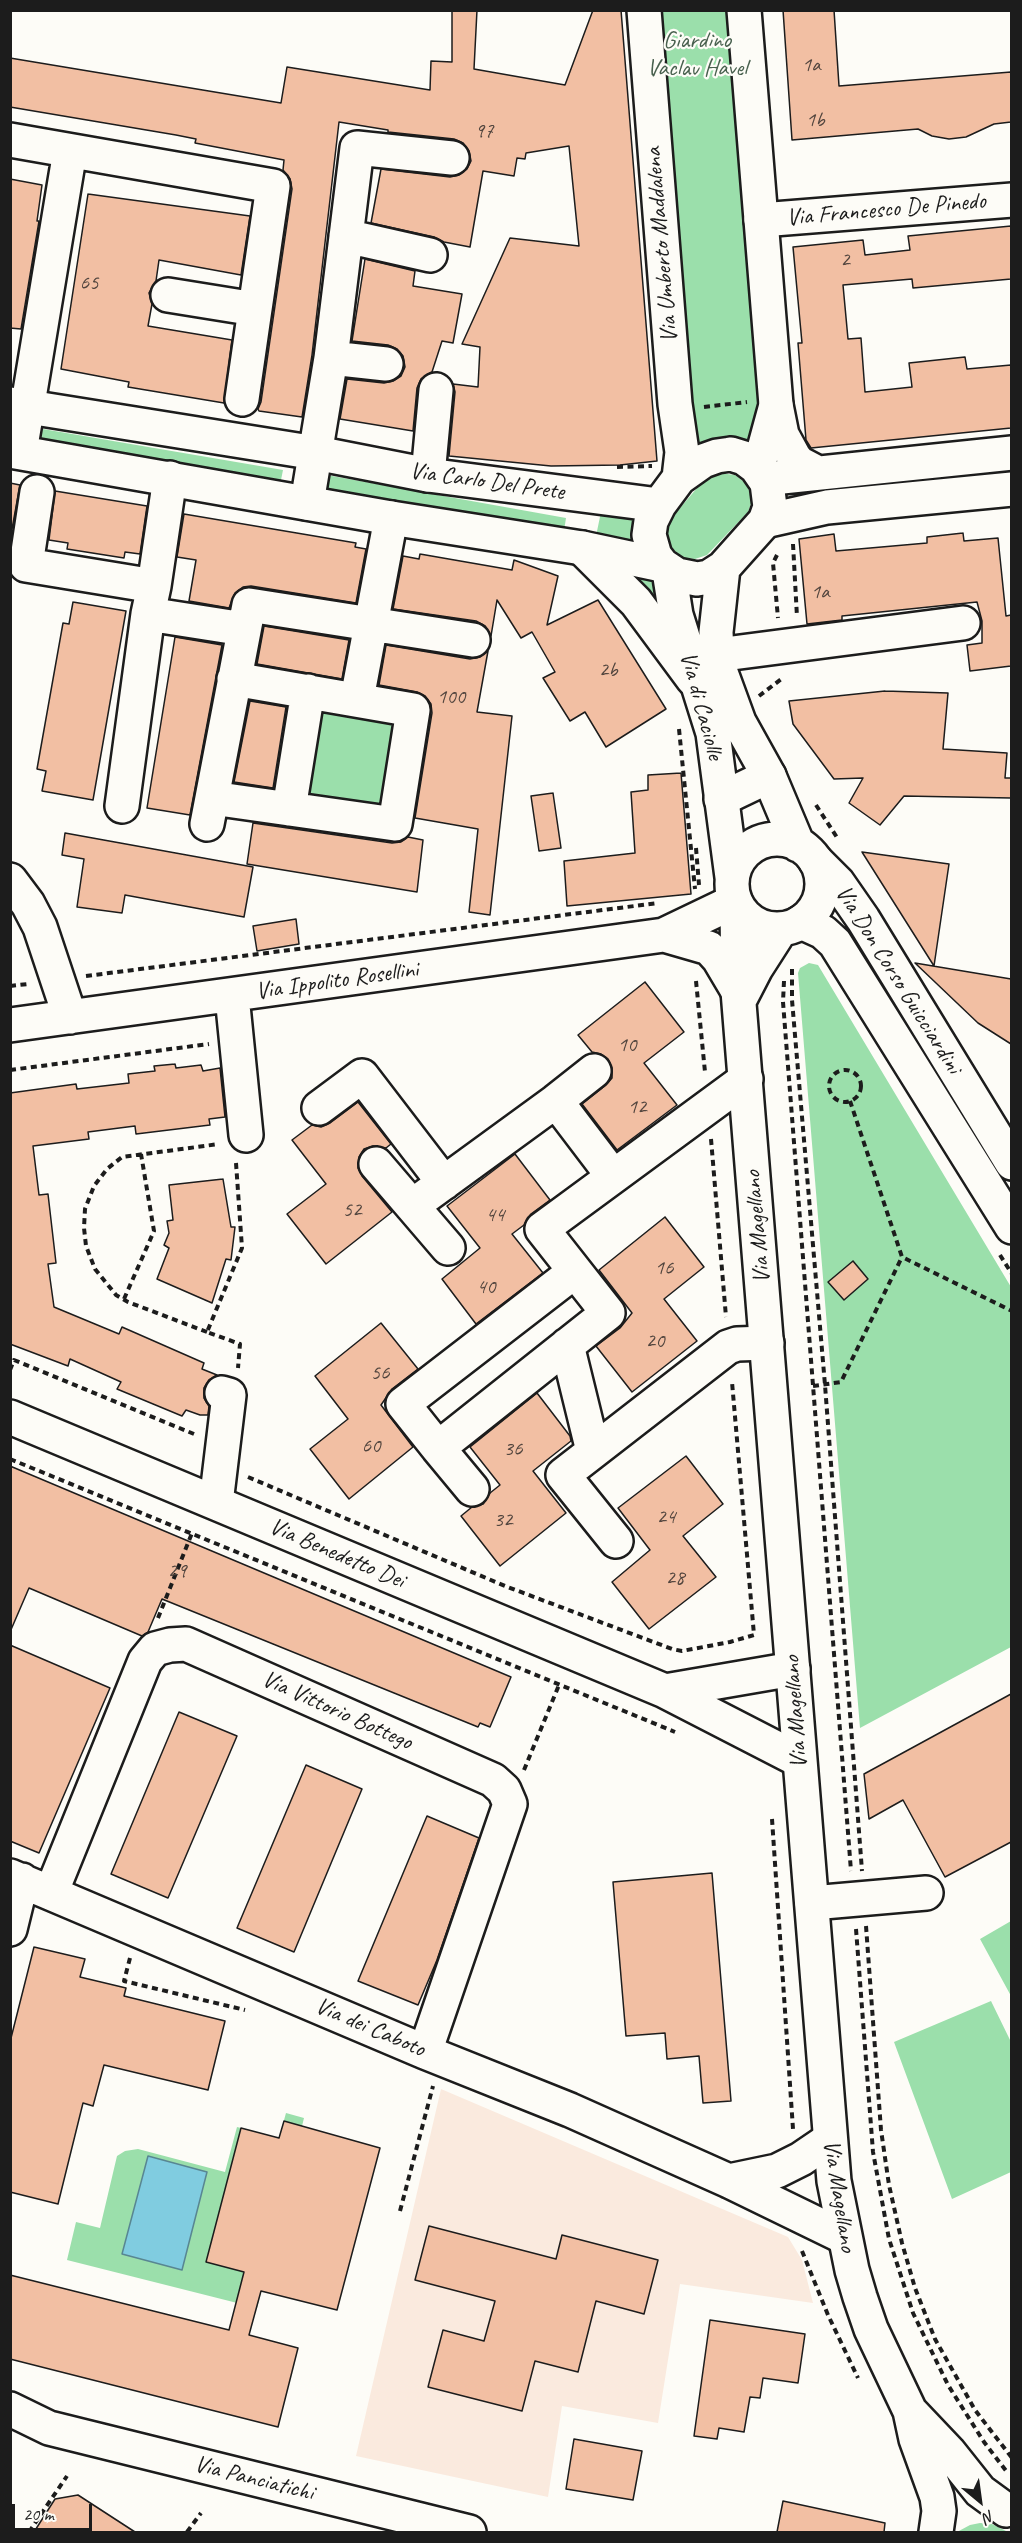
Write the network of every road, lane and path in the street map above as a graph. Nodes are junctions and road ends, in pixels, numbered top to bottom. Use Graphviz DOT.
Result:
graph roads {
  1 [pos="644,10"];
  2 [pos="744,10"];
  3 [pos="10,140"];
  4 [pos="70,151"];
  5 [pos="452,158"];
  6 [pos="1011,200"];
  7 [pos="761,220"];
  8 [pos="346,236"];
  9 [pos="430,255"];
  10 [pos="168,295"];
  11 [pos="255,309"];
  12 [pos="331,358"];
  13 [pos="386,364"];
  14 [pos="435,390"];
  15 [pos="242,399"];
  16 [pos="776,405"];
  17 [pos="20,406"];
  18 [pos="15,452"];
  19 [pos="316,453"];
  20 [pos="1011,453"];
  21 [pos="818,473"];
  22 [pos="428,475"];
  23 [pos="761,475"];
  24 [pos="170,478"];
  25 [pos="679,478"];
  26 [pos="1011,489"];
  27 [pos="37,492"];
  28 [pos="307,503"];
  29 [pos="658,505"];
  30 [pos="391,518"];
  31 [pos="765,521"];
  32 [pos="792,538"];
  33 [pos="582,548"];
  34 [pos="665,568"];
  35 [pos="723,568"];
  36 [pos="151,600"];
  37 [pos="963,623"];
  38 [pos="371,624"];
  39 [pos="244,629"];
  40 [pos="473,640"];
  41 [pos="798,644"];
  42 [pos="717,655"];
  43 [pos="234,679"];
  44 [pos="697,685"];
  45 [pos="308,691"];
  46 [pos="357,699"];
  47 [pos="763,707"];
  48 [pos="679,732"];
  49 [pos="769,776"];
  50 [pos="811,795"];
  51 [pos="721,799"];
  52 [pos="122,806"];
  53 [pos="289,809"];
  54 [pos="818,849"];
  55 [pos="10,880"];
  56 [pos="735,894"];
  57 [pos="696,897"];
  58 [pos="664,902"];
  59 [pos="791,925"];
  60 [pos="664,935"];
  61 [pos="792,964"];
  62 [pos="785,973"];
  63 [pos="57,980"];
  64 [pos="10,986"];
  65 [pos="739,995"];
  66 [pos="231,996"];
  67 [pos="70,1017"];
  68 [pos="10,1025"];
  69 [pos="237,1041"];
  70 [pos="10,1070"];
  71 [pos="594,1071"];
  72 [pos="746,1078"];
  73 [pos="556,1101"];
  74 [pos="850,1101"];
  75 [pos="976,1104"];
  76 [pos="319,1108"];
  77 [pos="947,1122"];
  78 [pos="240,1138"];
  79 [pos="141,1154"];
  80 [pos="1011,1163"];
  81 [pos="376,1164"];
  82 [pos="613,1176"];
  83 [pos="444,1183"];
  84 [pos="412,1206"];
  85 [pos="1011,1227"];
  86 [pos="448,1248"];
  87 [pos="902,1257"];
  88 [pos="574,1272"];
  89 [pos="124,1299"];
  90 [pos="1011,1311"];
  91 [pos="207,1332"];
  92 [pos="767,1343"];
  93 [pos="567,1345"];
  94 [pos="10,1370"];
  95 [pos="825,1385"];
  96 [pos="230,1386"];
  97 [pos="813,1386"];
  98 [pos="10,1417"];
  99 [pos="438,1448"];
  100 [pos="593,1451"];
  101 [pos="10,1460"];
  102 [pos="220,1464"];
  103 [pos="472,1489"];
  104 [pos="216,1503"];
  105 [pos="192,1533"];
  106 [pos="616,1541"];
  107 [pos="155,1649"];
  108 [pos="682,1651"];
  109 [pos="573,1653"];
  110 [pos="793,1670"];
  111 [pos="559,1686"];
  112 [pos="665,1691"];
  113 [pos="681,1735"];
  114 [pos="799,1760"];
  115 [pos="510,1804"];
  116 [pos="772,1814"];
  117 [pos="28,1883"];
  118 [pos="926,1893"];
  119 [pos="859,1899"];
  120 [pos="812,1903"];
  121 [pos="10,1929"];
  122 [pos="430,2066"];
  123 [pos="791,2136"];
  124 [pos="830,2140"];
  125 [pos="729,2181"];
  126 [pos="400,2211"];
  127 [pos="844,2238"];
  128 [pos="10,2409"];
  129 [pos="910,2411"];
  130 [pos="25,2425"];
  131 [pos="993,2436"];
  132 [pos="984,2442"];
  133 [pos="1011,2458"];
  134 [pos="67,2476"];
  135 [pos="1011,2477"];
  136 [pos="1009,2512"];
  137 [pos="201,2513"];
  138 [pos="455,2531"];
  139 [pos="29,2532"];
  140 [pos="186,2532"];
  141 [pos="937,2532"];
  1 -- 25 [label="street, Via Umberto Maddalena"];
  2 -- 7 [label="street"];
  3 -- 4 [label="street"];
  4 -- 11 [label="street"];
  4 -- 17 [label="street"];
  5 -- 8 [label="street"];
  6 -- 7 [label="street, Via Francesco De Pinedo"];
  7 -- 16 [label="street"];
  8 -- 9 [label="street"];
  8 -- 12 [label="street"];
  10 -- 11 [label="street"];
  11 -- 15 [label="street"];
  12 -- 13 [label="street"];
  12 -- 19 [label="street"];
  14 -- 22 [label="street"];
  16 -- 21 [label="street"];
  16 -- 23 [label="street"];
  17 -- 18 [label="street, Via Carlo Del Prete"];
  17 -- 19 [label="street, Via Carlo Del Prete"];
  18 -- 24 [label="street, Via Carlo Del Prete"];
  19 -- 22 [label="street, Via Carlo Del Prete"];
  19 -- 28 [label="street"];
  20 -- 21 [label="street"];
  21 -- 23 [label="street"];
  22 -- 29 [label="street, Via Carlo Del Prete"];
  23 -- 25 [label="street"];
  23 -- 31 [label="street"];
  24 -- 28 [label="street, Via Carlo Del Prete"];
  24 -- 36 [label="street"];
  25 -- 29 [label="street"];
  26 -- 31 [label="street"];
  27 -- 36 [label="street"];
  28 -- 30 [label="street, Via Carlo Del Prete"];
  29 -- 34 [label="street"];
  30 -- 33 [label="street, Via Carlo Del Prete"];
  30 -- 38 [label="street"];
  31 -- 35 [label="street, Via Carlo Del Prete"];
  32 -- 41 [label="path"];
  33 -- 34 [label="street, Via Carlo Del Prete"];
  33 -- 44 [label="street"];
  34 -- 35 [label="street, Via Carlo Del Prete"];
  34 -- 44 [label="street, Via di Caciolle"];
  35 -- 42 [label="street, Via Don Corso Guicciardini"];
  36 -- 39 [label="street"];
  36 -- 52 [label="street"];
  37 -- 41 [label="street"];
  38 -- 39 [label="street"];
  38 -- 40 [label="street"];
  38 -- 46 [label="street"];
  39 -- 43 [label="street"];
  41 -- 42 [label="street"];
  41 -- 47 [label="path"];
  42 -- 49 [label="street, Via Don Corso Guicciardini"];
  43 -- 45 [label="street"];
  43 -- 53 [label="street"];
  44 -- 51 [label="street, Via di Caciolle"];
  45 -- 46 [label="street"];
  45 -- 53 [label="street"];
  46 -- 53 [label="street"];
  48 -- 57 [label="path"];
  49 -- 51 [label="street"];
  49 -- 54 [label="street, Via Don Corso Guicciardini"];
  50 -- 54 [label="path"];
  51 -- 56 [label="street, Via di Caciolle"];
  54 -- 56 [label="street"];
  54 -- 59 [label="street"];
  54 -- 75 [label="street, Via Don Corso Guicciardini"];
  55 -- 63 [label="street"];
  56 -- 59 [label="street"];
  56 -- 60 [label="street, Via Ippolito Rosellini"];
  56 -- 65 [label="street, Via Magellano"];
  58 -- 63 [label="path"];
  59 -- 65 [label="street"];
  59 -- 77 [label="street"];
  60 -- 65 [label="street, Via Ippolito Rosellini"];
  60 -- 66 [label="street, Via Ippolito Rosellini"];
  61 -- 95 [label="path"];
  62 -- 97 [label="path"];
  63 -- 64 [label="path"];
  63 -- 67 [label="street"];
  65 -- 72 [label="street, Via Magellano"];
  66 -- 67 [label="street, Via Ippolito Rosellini"];
  66 -- 69 [label="street"];
  67 -- 68 [label="street, Via Ippolito Rosellini"];
  69 -- 70 [label="path"];
  69 -- 78 [label="street"];
  71 -- 73 [label="street"];
  72 -- 82 [label="street"];
  72 -- 92 [label="street, Via Magellano"];
  73 -- 82 [label="street"];
  73 -- 83 [label="street"];
  74 -- 74 [label="path"];
  74 -- 87 [label="path"];
  75 -- 77 [label="street"];
  75 -- 80 [label="street"];
  76 -- 83 [label="street"];
  77 -- 85 [label="street"];
  78 -- 79 [label="path"];
  78 -- 91 [label="path"];
  79 -- 89 [label="path"];
  79 -- 89 [label="path"];
  81 -- 84 [label="street"];
  82 -- 88 [label="street"];
  83 -- 84 [label="street"];
  84 -- 86 [label="street"];
  87 -- 90 [label="path"];
  87 -- 95 [label="path"];
  88 -- 93 [label="street"];
  88 -- 99 [label="street"];
  89 -- 91 [label="path"];
  91 -- 96 [label="path"];
  92 -- 100 [label="street"];
  92 -- 110 [label="street, Via Magellano"];
  93 -- 99 [label="street"];
  93 -- 100 [label="street"];
  94 -- 102 [label="path"];
  95 -- 97 [label="path"];
  95 -- 119 [label="path"];
  96 -- 102 [label="street"];
  97 -- 119 [label="path"];
  98 -- 104 [label="street, Via Benedetto Dei"];
  99 -- 103 [label="street"];
  100 -- 106 [label="street"];
  101 -- 105 [label="path"];
  102 -- 104 [label="street"];
  102 -- 108 [label="path"];
  104 -- 109 [label="street, Via Benedetto Dei"];
  105 -- 107 [label="path"];
  105 -- 111 [label="path"];
  107 -- 115 [label="street, Via Vittorio Bottego"];
  107 -- 117 [label="street"];
  109 -- 111 [label="path"];
  109 -- 112 [label="street, Via Benedetto Dei"];
  110 -- 112 [label="street"];
  110 -- 114 [label="street, Via Magellano"];
  111 -- 113 [label="path"];
  111 -- 115 [label="path"];
  112 -- 114 [label="street, Via Benedetto Dei"];
  114 -- 120 [label="street, Via Magellano"];
  115 -- 122 [label="street"];
  116 -- 123 [label="path"];
  117 -- 121 [label="street"];
  117 -- 122 [label="street, Via dei Caboto"];
  118 -- 119 [label="street"];
  119 -- 120 [label="street"];
  119 -- 131 [label="path"];
  119 -- 132 [label="path"];
  120 -- 124 [label="street, Via Magellano"];
  122 -- 125 [label="street, Via dei Caboto"];
  122 -- 126 [label="path"];
  124 -- 125 [label="street"];
  124 -- 127 [label="street, Via Magellano"];
  125 -- 127 [label="street, Via dei Caboto"];
  127 -- 129 [label="street, Via Magellano"];
  128 -- 130 [label="street, Via Panciatichi"];
  129 -- 136 [label="street, Via Magellano"];
  129 -- 141 [label="street, Via Magellano"];
  130 -- 138 [label="street, Via Panciatichi"];
  131 -- 132 [label="path"];
  131 -- 133 [label="path"];
  132 -- 135 [label="path"];
  134 -- 139 [label="path"];
  136 -- 141 [label="street"];
  137 -- 140 [label="path"];
}
